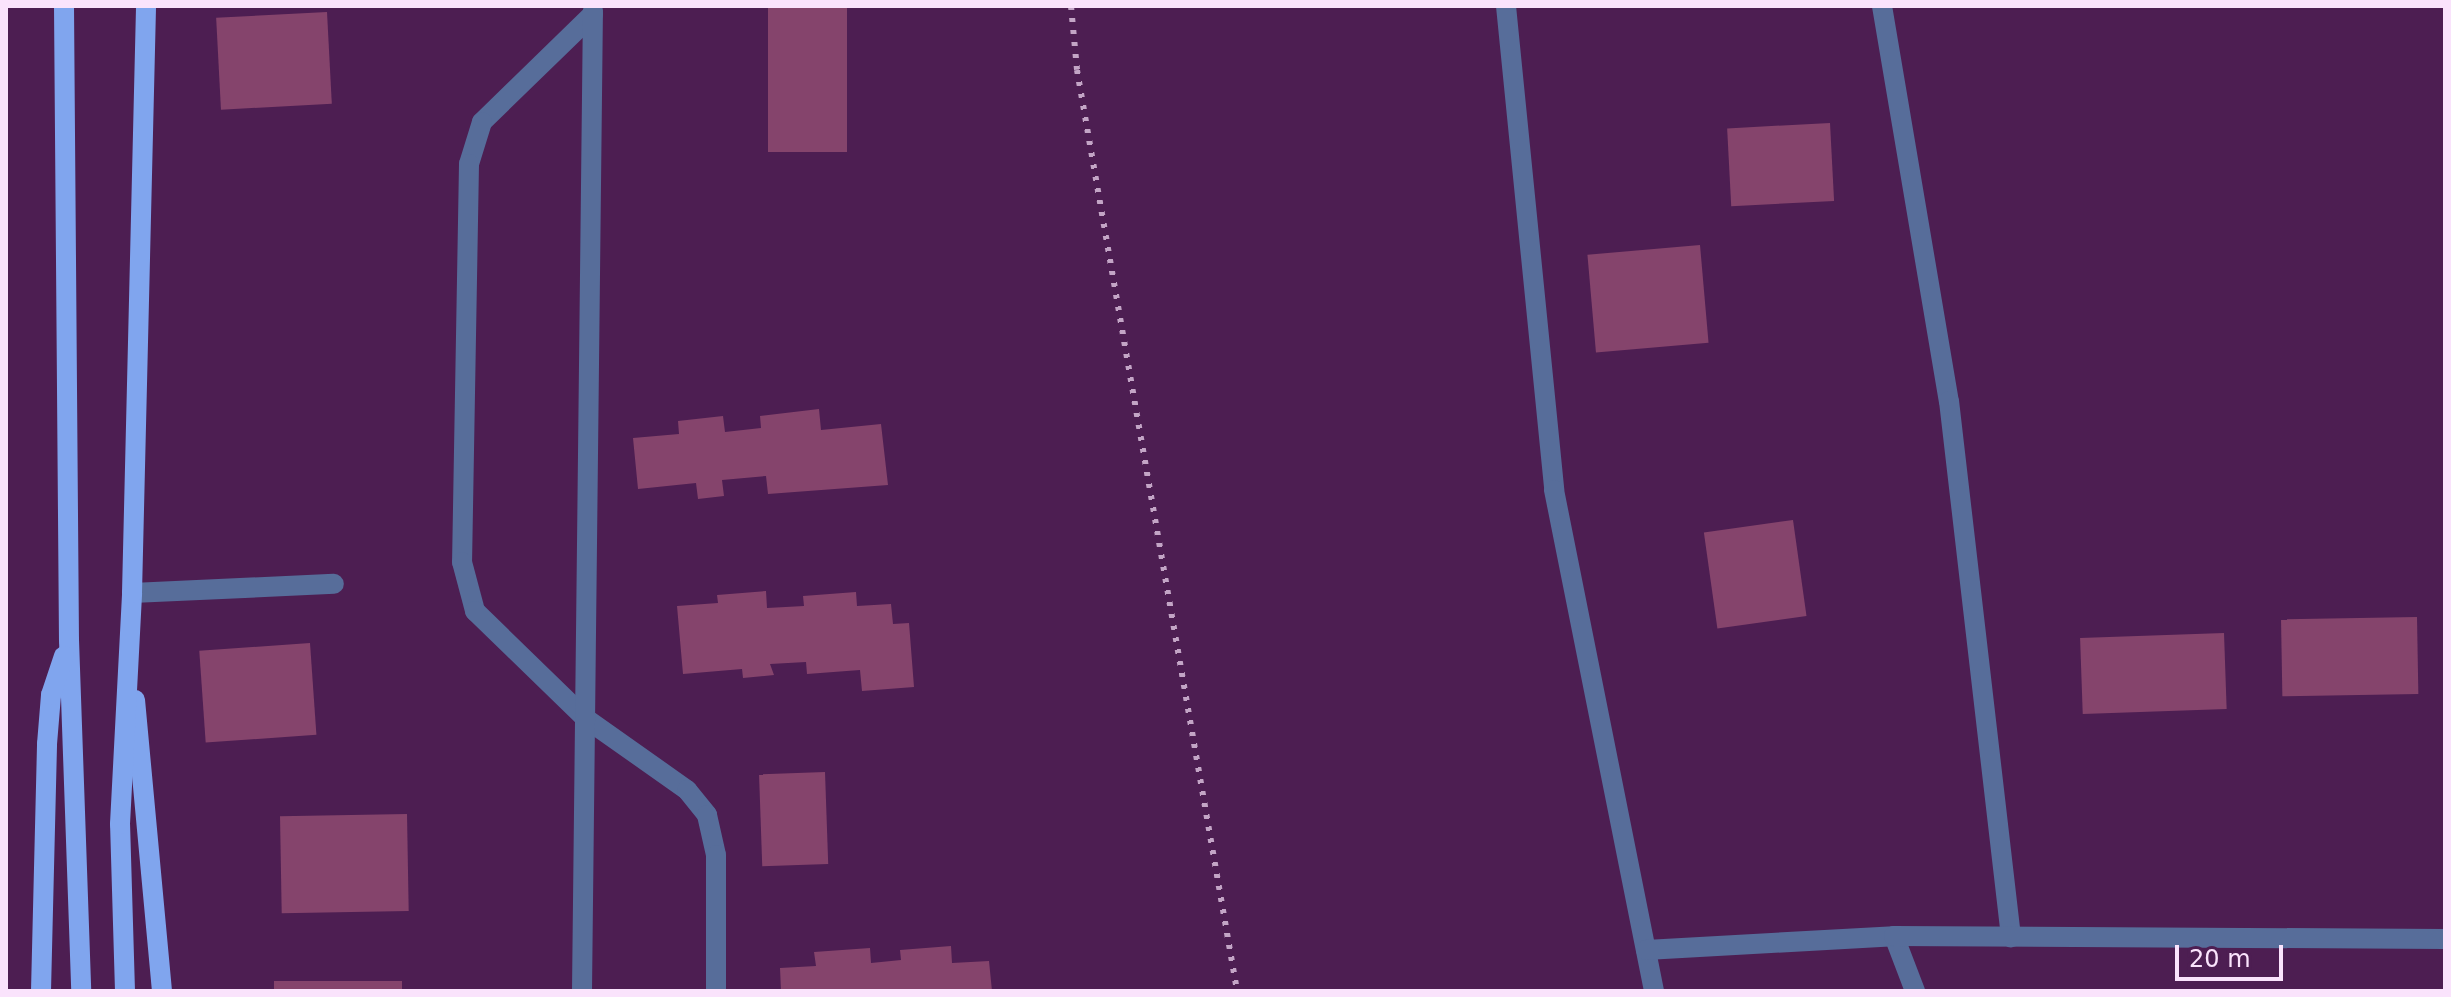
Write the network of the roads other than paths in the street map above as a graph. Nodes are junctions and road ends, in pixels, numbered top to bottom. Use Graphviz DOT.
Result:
graph roads {
  1 [pos="64,6"];
  2 [pos="146,6"];
  3 [pos="1506,6"];
  4 [pos="1882,6"];
  5 [pos="593,10"];
  6 [pos="334,584"];
  7 [pos="132,593"];
  8 [pos="69,640"];
  9 [pos="129,641"];
  10 [pos="585,718"];
  11 [pos="1894,936"];
  12 [pos="2011,937"];
  13 [pos="2445,939"];
  14 [pos="1646,950"];
  15 [pos="41,991"];
  16 [pos="81,991"];
  17 [pos="125,991"];
  18 [pos="162,991"];
  19 [pos="582,991"];
  20 [pos="716,991"];
  21 [pos="1654,991"];
  22 [pos="1915,991"];
  1 -- 8 [label="main road"];
  2 -- 7 [label="main road"];
  3 -- 14 [label="street"];
  4 -- 12 [label="street"];
  5 -- 10 [label="street"];
  5 -- 10 [label="street"];
  6 -- 7 [label="street"];
  7 -- 9 [label="main road"];
  8 -- 15 [label="main road"];
  8 -- 16 [label="main road"];
  9 -- 17 [label="main road"];
  9 -- 18 [label="main road"];
  10 -- 19 [label="street"];
  10 -- 20 [label="street"];
  11 -- 12 [label="street"];
  11 -- 14 [label="street"];
  11 -- 22 [label="street"];
  12 -- 13 [label="street"];
  14 -- 21 [label="street"];
}
